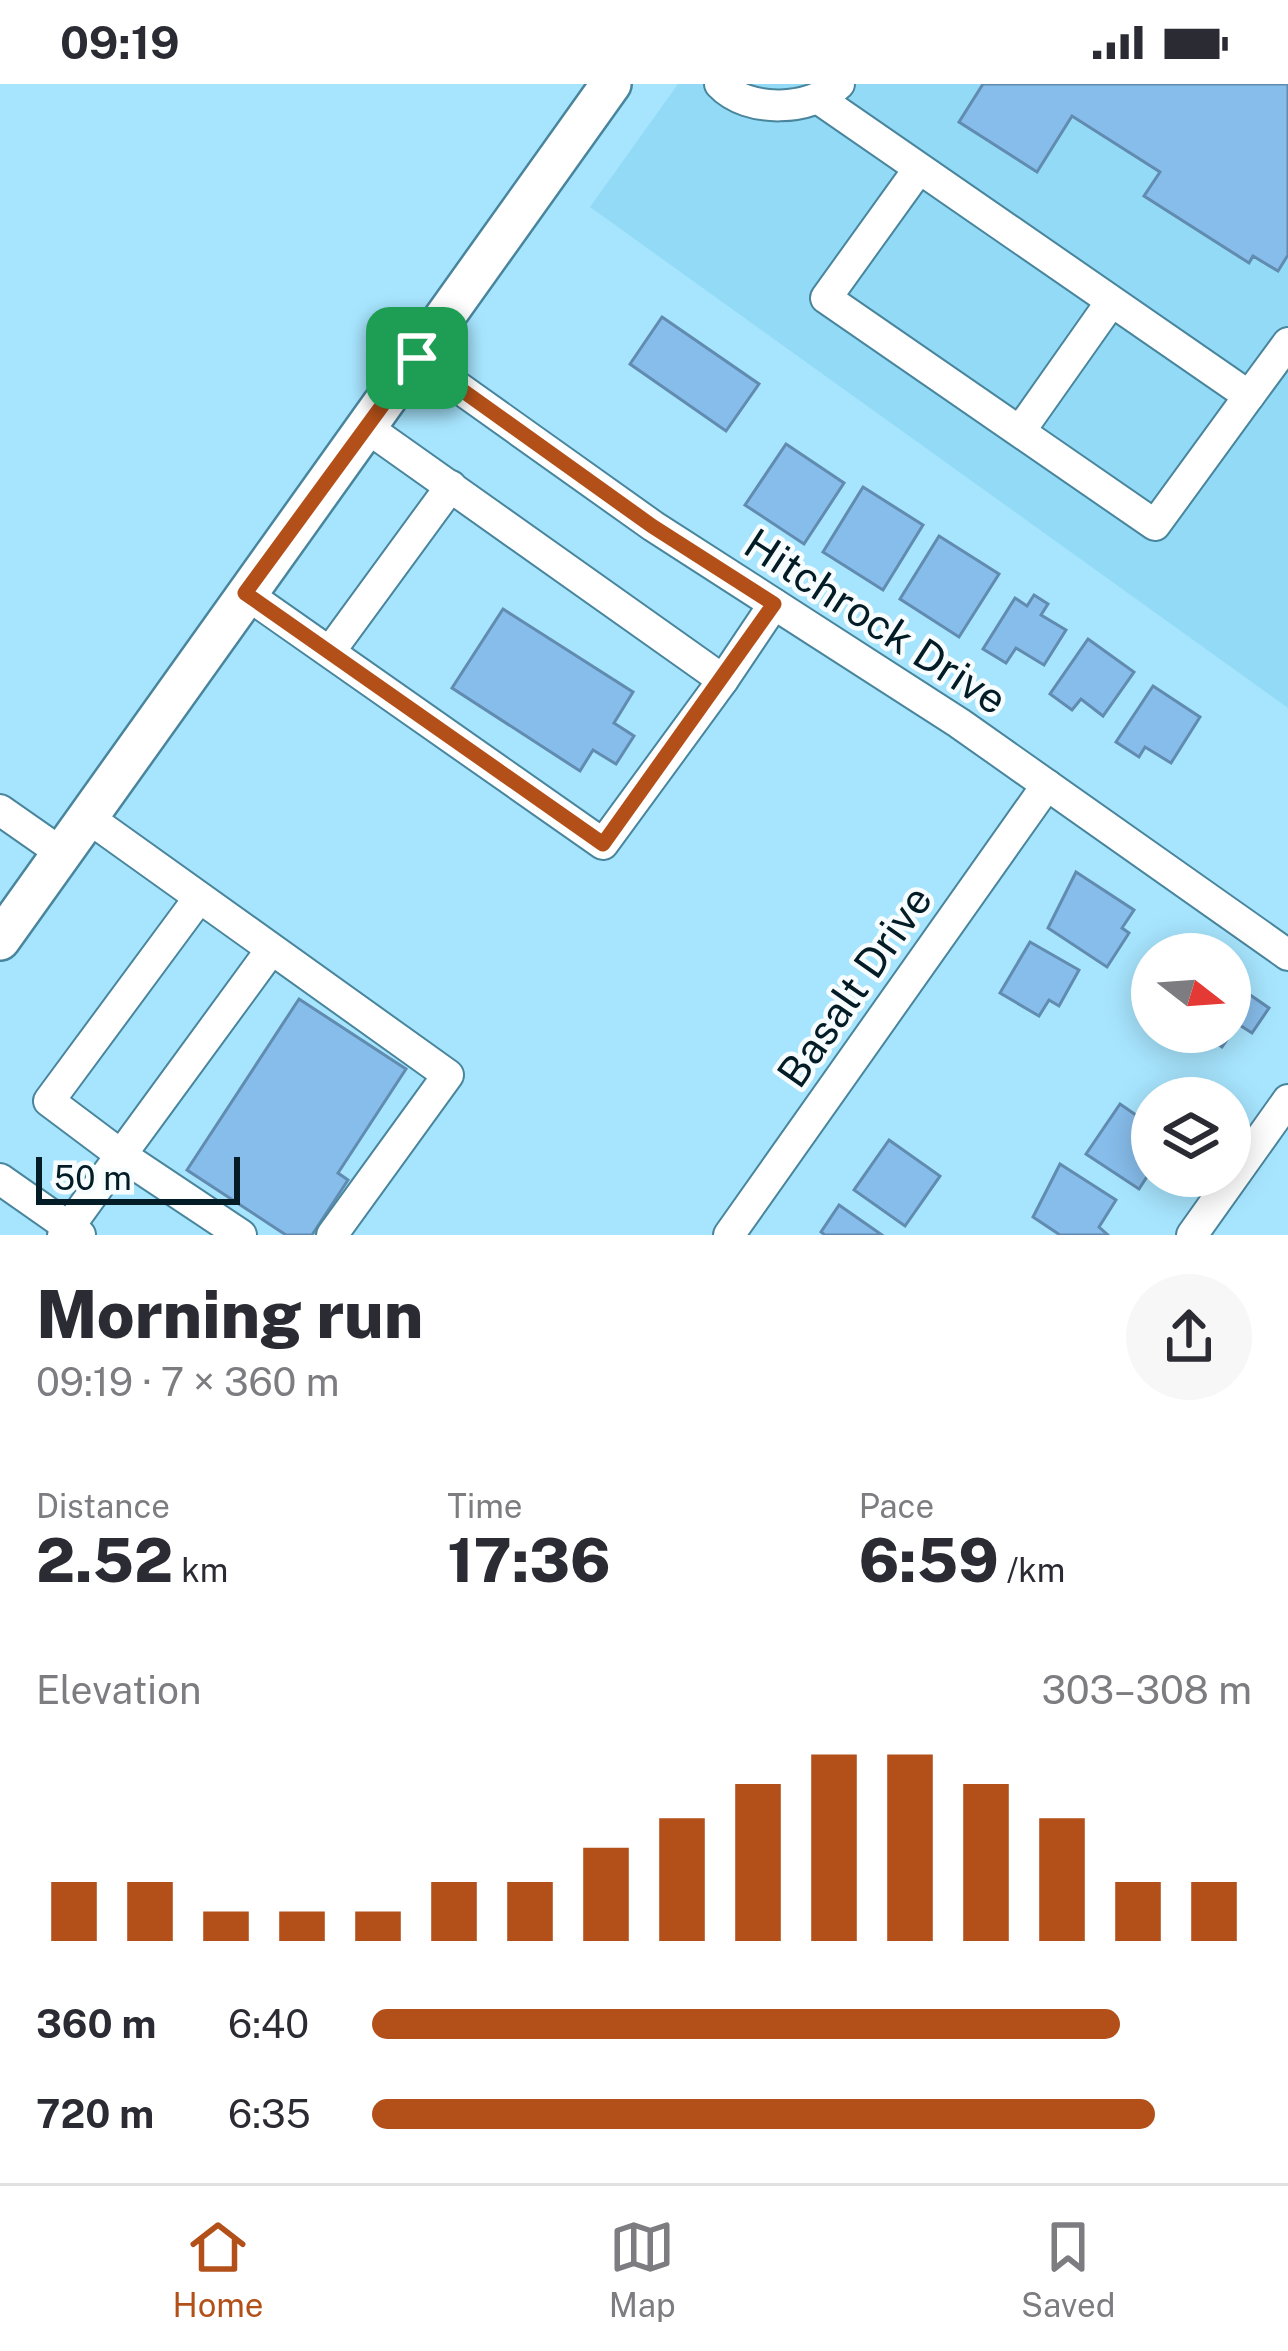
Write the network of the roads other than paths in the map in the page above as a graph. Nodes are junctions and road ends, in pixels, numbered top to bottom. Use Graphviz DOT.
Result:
graph roads {
  1 [pos="720,84"];
  2 [pos="748,84"];
  3 [pos="604,86"];
  4 [pos="819,90"];
  5 [pos="918,170"];
  6 [pos="1111,302"];
  7 [pos="1288,343"];
  8 [pos="417,358"];
  9 [pos="1249,397"];
  10 [pos="365,427"];
  11 [pos="1019,431"];
  12 [pos="451,486"];
  13 [pos="245,593"];
  14 [pos="774,604"];
  15 [pos="332,650"];
  16 [pos="723,680"];
  17 [pos="1047,785"];
  18 [pos="0,810"];
  19 [pos="90,818"];
  20 [pos="63,854"];
  21 [pos="199,898"];
  22 [pos="0,940"];
  23 [pos="271,950"];
  24 [pos="1288,955"];
  25 [pos="1288,1100"];
  26 [pos="121,1155"];
  27 [pos="0,1179"];
  28 [pos="70,1232"];
  29 [pos="241,1235"];
  30 [pos="332,1235"];
  31 [pos="728,1235"];
  32 [pos="1192,1235"];
  1 -- 4 [label="street"];
  2 -- 4 [label="street"];
  3 -- 8 [label="main road"];
  4 -- 5 [label="street"];
  5 -- 6 [label="street"];
  5 -- 11 [label="street"];
  6 -- 9 [label="street"];
  6 -- 11 [label="street"];
  7 -- 9 [label="street"];
  8 -- 10 [label="main road"];
  8 -- 14 [label="street, Hitchrock Drive"];
  9 -- 11 [label="street"];
  10 -- 12 [label="street"];
  10 -- 13 [label="main road"];
  12 -- 15 [label="street"];
  12 -- 16 [label="street"];
  13 -- 15 [label="street"];
  13 -- 19 [label="main road"];
  14 -- 16 [label="street"];
  14 -- 17 [label="street, Hitchrock Drive"];
  15 -- 16 [label="street"];
  17 -- 24 [label="street, Hitchrock Drive"];
  17 -- 31 [label="street, Basalt Drive"];
  18 -- 20 [label="street"];
  19 -- 20 [label="main road"];
  19 -- 21 [label="street"];
  20 -- 22 [label="main road"];
  21 -- 23 [label="street"];
  21 -- 26 [label="street"];
  23 -- 26 [label="street"];
  23 -- 30 [label="street"];
  25 -- 32 [label="street"];
  26 -- 28 [label="street"];
  26 -- 29 [label="street"];
  27 -- 28 [label="street"];
}
